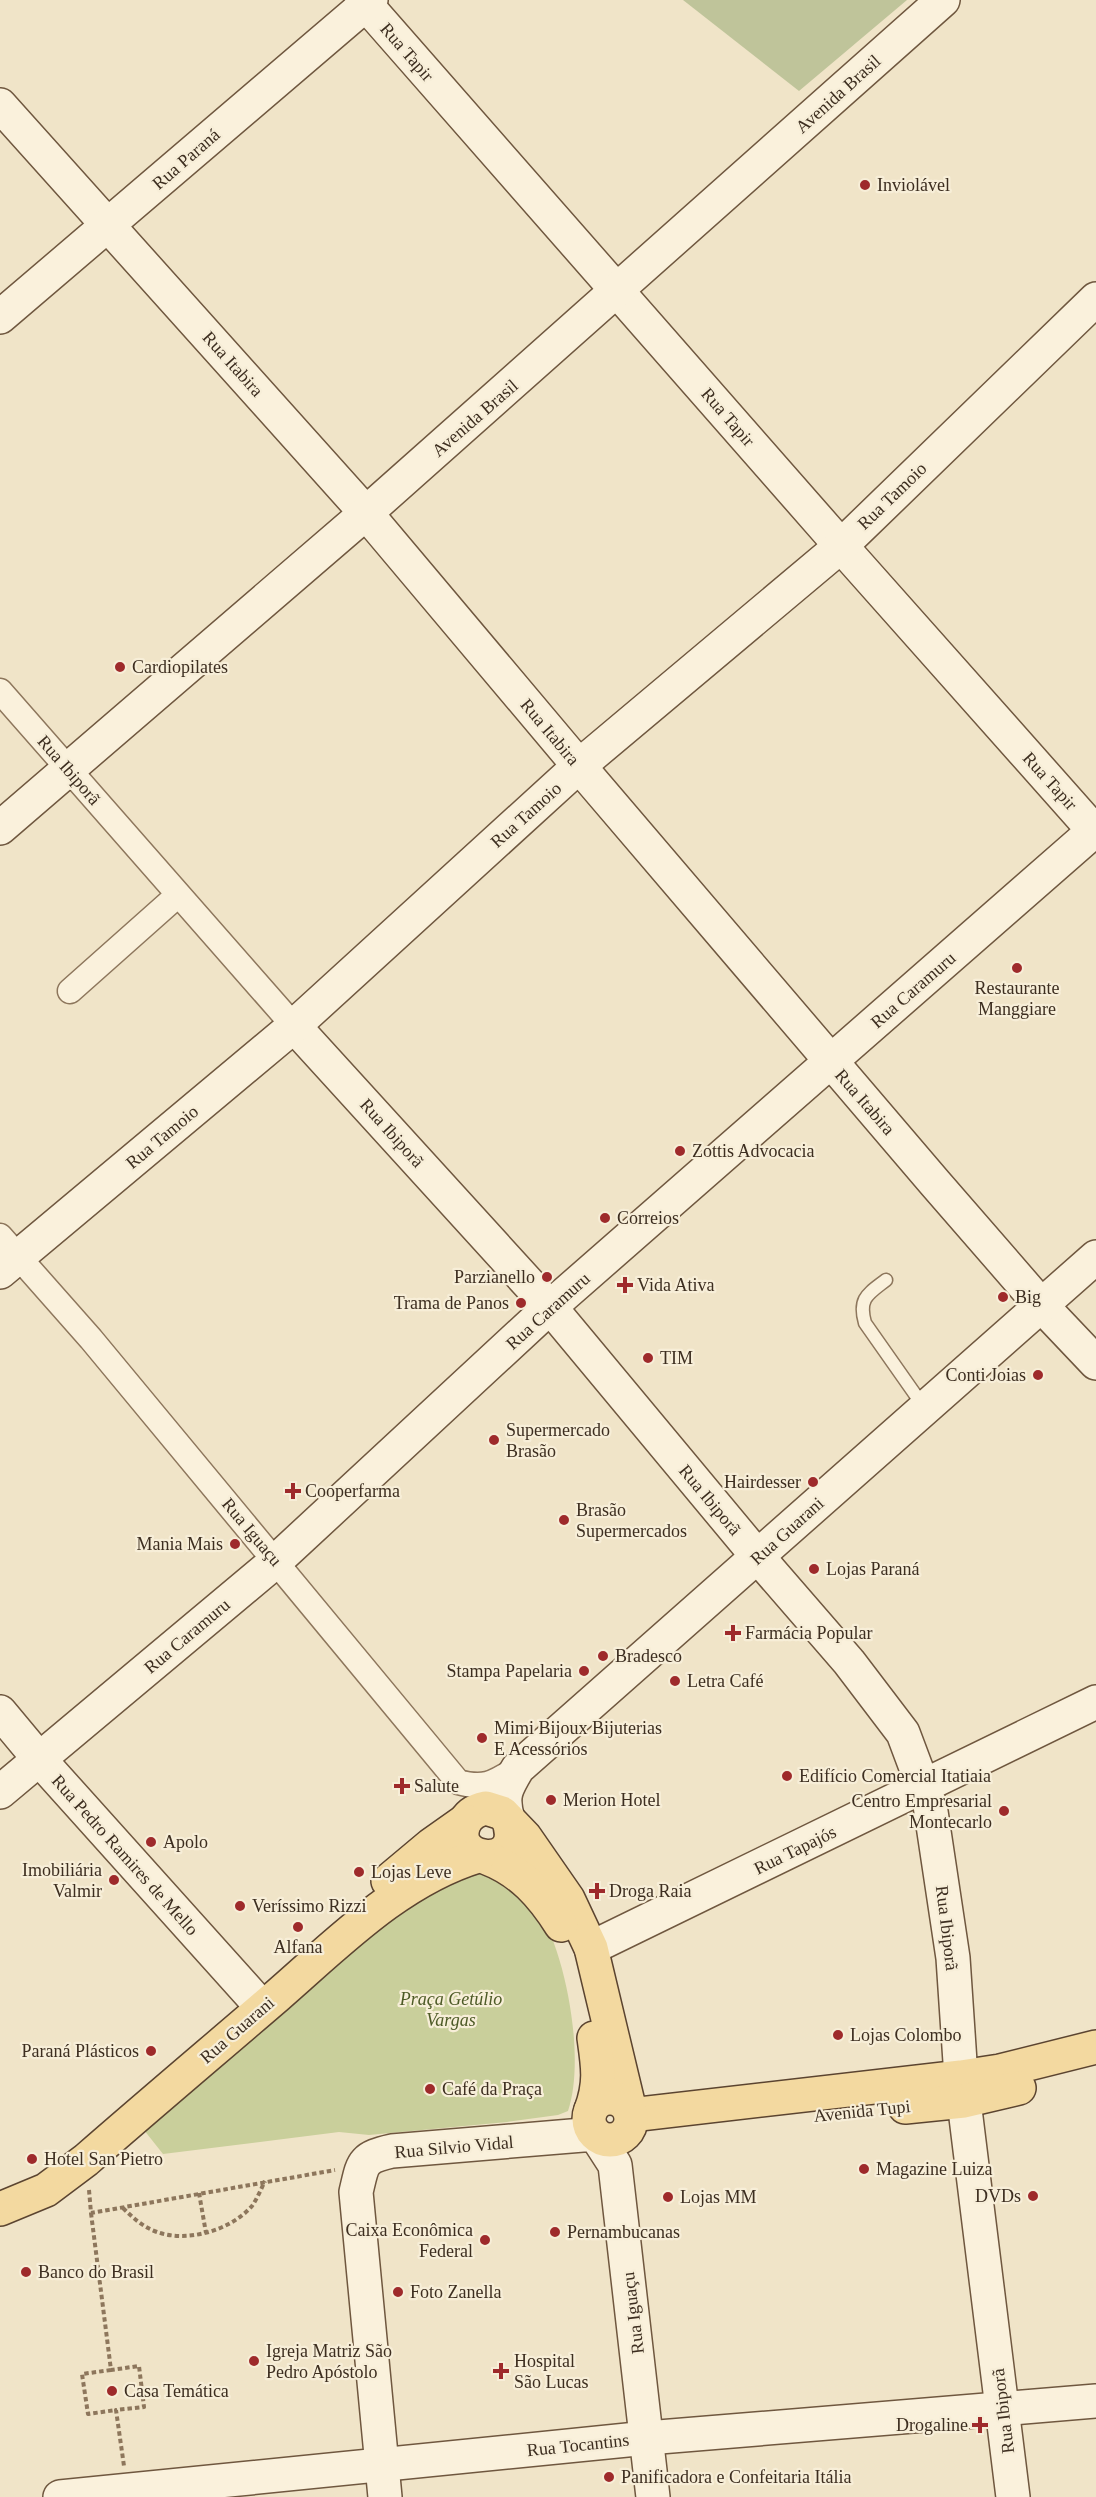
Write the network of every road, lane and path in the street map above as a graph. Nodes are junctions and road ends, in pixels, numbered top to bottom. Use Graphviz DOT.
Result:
graph roads {
  1 [pos="943,0"];
  2 [pos="366,2"];
  3 [pos="0,105"];
  4 [pos="109,226"];
  5 [pos="618,291"];
  6 [pos="1096,299"];
  7 [pos="0,317"];
  8 [pos="366,513"];
  9 [pos="841,546"];
  10 [pos="0,691"];
  11 [pos="579,766"];
  12 [pos="68,769"];
  13 [pos="0,828"];
  14 [pos="1095,831"];
  15 [pos="178,895"];
  16 [pos="70,991"];
  17 [pos="294,1026"];
  18 [pos="831,1062"];
  19 [pos="6,1255"];
  20 [pos="1096,1257"];
  21 [pos="886,1280"];
  22 [pos="1041,1305"];
  23 [pos="550,1307"];
  24 [pos="1096,1363"];
  25 [pos="925,1408"];
  26 [pos="758,1557"];
  27 [pos="276,1561"];
  28 [pos="1096,1702"];
  29 [pos="0,1712"];
  30 [pos="40,1760"];
  31 [pos="518,1768"];
  32 [pos="459,1782"];
  33 [pos="924,1787"];
  34 [pos="0,1792"];
  35 [pos="508,1819"];
  36 [pos="465,1821"];
  37 [pos="482,1857"];
  38 [pos="591,1948"];
  39 [pos="252,1996"];
  40 [pos="1096,2047"];
  41 [pos="1096,2070"];
  42 [pos="962,2089"];
  43 [pos="611,2123"];
  44 [pos="86,2160"];
  45 [pos="362,2166"];
  46 [pos="265,2181"];
  47 [pos="0,2186"];
  48 [pos="199,2193"];
  49 [pos="122,2207"];
  50 [pos="0,2209"];
  51 [pos="91,2213"];
  52 [pos="206,2233"];
  53 [pos="111,2370"];
  54 [pos="1096,2401"];
  55 [pos="116,2410"];
  56 [pos="1003,2410"];
  57 [pos="647,2438"];
  58 [pos="383,2481"];
  59 [pos="126,2491"];
  60 [pos="60,2497"];
  61 [pos="654,2497"];
  62 [pos="1012,2497"];
  1 -- 5 [label="street, Avenida Brasil"];
  2 -- 4 [label="street, Rua Paraná"];
  2 -- 5 [label="street, Rua Tapir"];
  3 -- 4 [label="street, Rua Itabira"];
  4 -- 7 [label="street, Rua Paraná"];
  4 -- 8 [label="street, Rua Itabira"];
  5 -- 8 [label="street, Avenida Brasil"];
  5 -- 9 [label="street, Rua Tapir"];
  6 -- 9 [label="street, Rua Tamoio"];
  8 -- 11 [label="street, Rua Itabira"];
  8 -- 12 [label="street, Avenida Brasil"];
  9 -- 11 [label="street, Rua Tamoio"];
  9 -- 14 [label="street, Rua Tapir"];
  10 -- 12 [label="street, Rua Ibiporã"];
  11 -- 17 [label="street, Rua Tamoio"];
  11 -- 18 [label="street, Rua Itabira"];
  12 -- 13 [label="street, Avenida Brasil"];
  12 -- 15 [label="street, Rua Ibiporã"];
  14 -- 18 [label="street, Rua Caramuru"];
  15 -- 16 [label="street"];
  15 -- 17 [label="street, Rua Ibiporã"];
  17 -- 19 [label="street, Rua Tamoio"];
  17 -- 23 [label="street, Rua Ibiporã"];
  18 -- 22 [label="street, Rua Itabira"];
  18 -- 23 [label="street, Rua Caramuru"];
  19 -- 27 [label="street, Rua Iguaçu"];
  20 -- 22 [label="street, Rua Guarani"];
  21 -- 25 [label="lane"];
  22 -- 24 [label="street, Rua Itabira"];
  22 -- 25 [label="street, Rua Guarani"];
  23 -- 26 [label="street, Rua Ibiporã"];
  23 -- 27 [label="street, Rua Caramuru"];
  25 -- 26 [label="street, Rua Guarani"];
  26 -- 31 [label="street, Rua Guarani"];
  26 -- 33 [label="street, Rua Ibiporã"];
  27 -- 30 [label="street, Rua Caramuru"];
  27 -- 32 [label="street, Rua Iguaçu"];
  28 -- 33 [label="street, Rua Tapajós"];
  29 -- 30 [label="street, Rua Pedro Ramires de Mello"];
  30 -- 34 [label="street, Rua Caramuru"];
  30 -- 39 [label="street, Rua Pedro Ramires de Mello"];
  31 -- 32 [label="street"];
  31 -- 35 [label="street, Rua Guarani"];
  32 -- 36 [label="street"];
  33 -- 38 [label="street, Rua Tapajós"];
  33 -- 42 [label="street, Rua Ibiporã"];
  35 -- 36 [label="main road"];
  35 -- 37 [label="main road"];
  35 -- 38 [label="main road, Rua Iguaçu"];
  36 -- 37 [label="main road"];
  36 -- 39 [label="main road, Rua Guarani"];
  37 -- 43 [label="main road"];
  37 -- 44 [label="main road, Rua Guarani"];
  38 -- 43 [label="main road, Rua Iguaçu"];
  39 -- 47 [label="main road, Rua Guarani"];
  40 -- 42 [label="main road, Avenida Tupi"];
  41 -- 42 [label="main road, Avenida Tupi"];
  42 -- 43 [label="main road, Avenida Tupi"];
  42 -- 56 [label="street, Rua Ibiporã"];
  43 -- 45 [label="street, Rua Silvio Vidal"];
  43 -- 57 [label="street, Rua Iguaçu"];
  44 -- 50 [label="main road, Rua Guarani"];
  44 -- 51 [label="path"];
  45 -- 46 [label="path"];
  45 -- 58 [label="street"];
  46 -- 48 [label="path"];
  46 -- 52 [label="path"];
  48 -- 49 [label="path"];
  48 -- 52 [label="path"];
  49 -- 51 [label="path"];
  49 -- 52 [label="path"];
  51 -- 53 [label="path"];
  53 -- 55 [label="path"];
  53 -- 55 [label="path"];
  54 -- 56 [label="street, Rua Tocantins"];
  55 -- 59 [label="path"];
  56 -- 57 [label="street, Rua Tocantins"];
  56 -- 62 [label="street, Rua Ibiporã"];
  57 -- 58 [label="street, Rua Tocantins"];
  57 -- 61 [label="street, Rua Iguaçu"];
  58 -- 59 [label="street, Rua Tocantins"];
  59 -- 60 [label="street, Rua Tocantins"];
}
